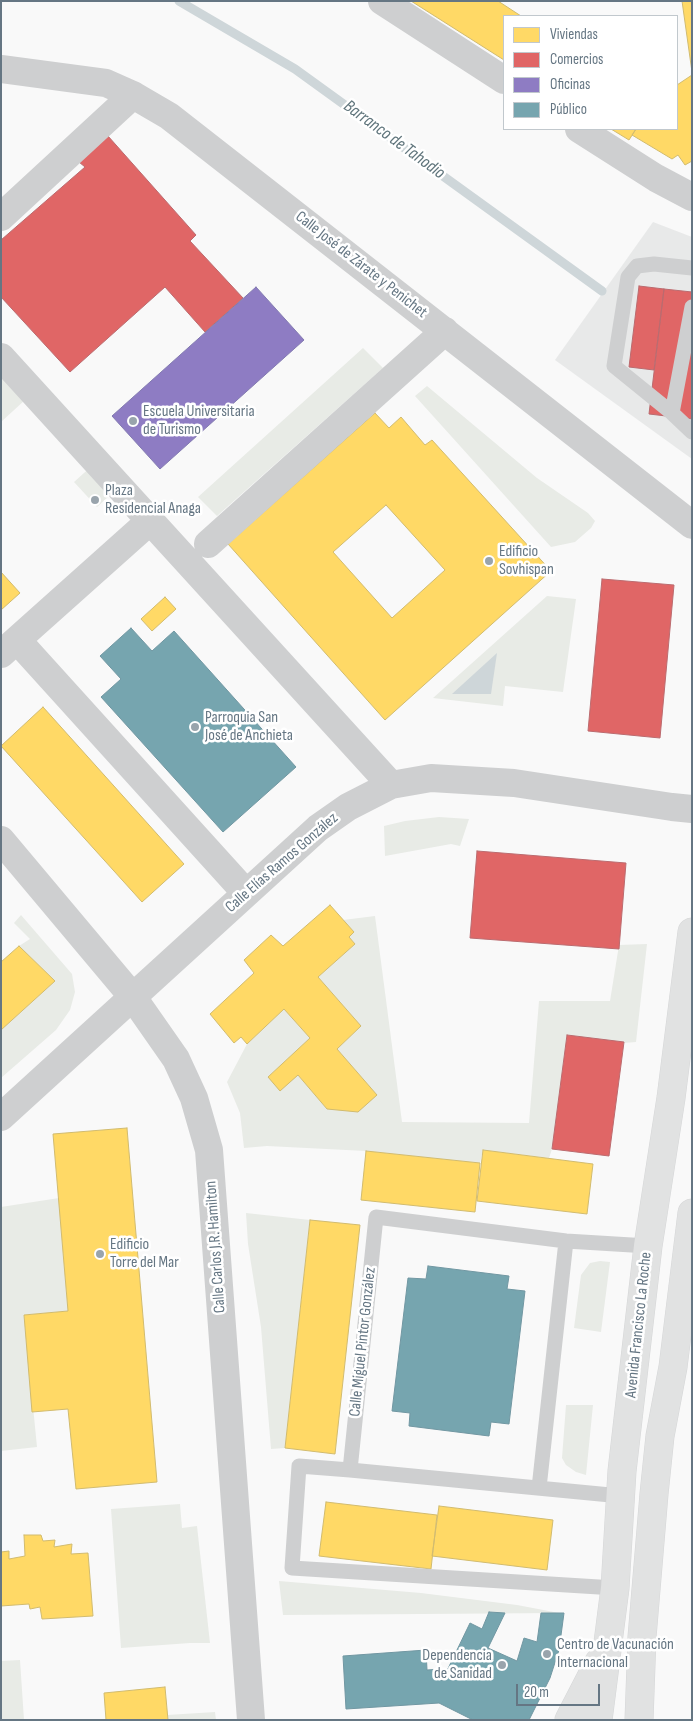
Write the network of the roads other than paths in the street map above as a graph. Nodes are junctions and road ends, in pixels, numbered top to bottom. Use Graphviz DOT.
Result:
graph roads {
  1 [pos="382,1"];
  2 [pos="1,69"];
  3 [pos="503,79"];
  4 [pos="133,95"];
  5 [pos="581,130"];
  6 [pos="692,196"];
  7 [pos="1,217"];
  8 [pos="692,268"];
  9 [pos="692,306"];
  10 [pos="445,331"];
  11 [pos="1,357"];
  12 [pos="672,413"];
  13 [pos="692,432"];
  14 [pos="150,521"];
  15 [pos="692,525"];
  16 [pos="208,544"];
  17 [pos="9,647"];
  18 [pos="391,785"];
  19 [pos="692,809"];
  20 [pos="1,840"];
  21 [pos="246,893"];
  22 [pos="692,932"];
  23 [pos="132,996"];
  24 [pos="1,1117"];
  25 [pos="692,1213"];
  26 [pos="566,1241"];
  27 [pos="648,1246"];
  28 [pos="660,1436"];
  29 [pos="350,1470"];
  30 [pos="539,1488"];
  31 [pos="620,1496"];
  32 [pos="615,1588"];
  33 [pos="607,1648"];
  34 [pos="251,1720"];
  35 [pos="569,1720"];
  36 [pos="598,1720"];
  37 [pos="638,1720"];
  1 -- 3 [label="street"];
  2 -- 4 [label="street, Calle José de Zárate y Penichet"];
  4 -- 7 [label="street"];
  4 -- 10 [label="street, Calle José de Zárate y Penichet"];
  5 -- 6 [label="street"];
  8 -- 12 [label="lane"];
  9 -- 12 [label="lane"];
  10 -- 15 [label="street, Calle José de Zárate y Penichet"];
  10 -- 16 [label="street"];
  11 -- 14 [label="street"];
  12 -- 13 [label="lane"];
  14 -- 17 [label="street"];
  14 -- 18 [label="street"];
  17 -- 21 [label="street"];
  18 -- 19 [label="street, Calle Elías Ramos González"];
  18 -- 21 [label="street, Calle Elías Ramos González"];
  20 -- 23 [label="street, Calle Carlos J.R. Hamilton"];
  21 -- 23 [label="street, Calle Elías Ramos González"];
  22 -- 27 [label="main road, Avenida Francisco La Roche"];
  23 -- 24 [label="street, Calle Elías Ramos González"];
  23 -- 34 [label="street, Calle Carlos J.R. Hamilton"];
  25 -- 28 [label="main road"];
  26 -- 27 [label="lane, Calle Miguel Pintor González"];
  26 -- 29 [label="lane, Calle Miguel Pintor González"];
  26 -- 30 [label="lane"];
  27 -- 28 [label="main road"];
  27 -- 31 [label="main road, Avenida Francisco La Roche"];
  28 -- 37 [label="main road"];
  29 -- 30 [label="lane"];
  29 -- 32 [label="lane"];
  30 -- 31 [label="lane"];
  31 -- 32 [label="main road, Avenida Francisco La Roche"];
  32 -- 33 [label="main road, Avenida Francisco La Roche"];
  33 -- 35 [label="main road"];
  33 -- 36 [label="main road, Avenida Francisco La Roche"];
}
